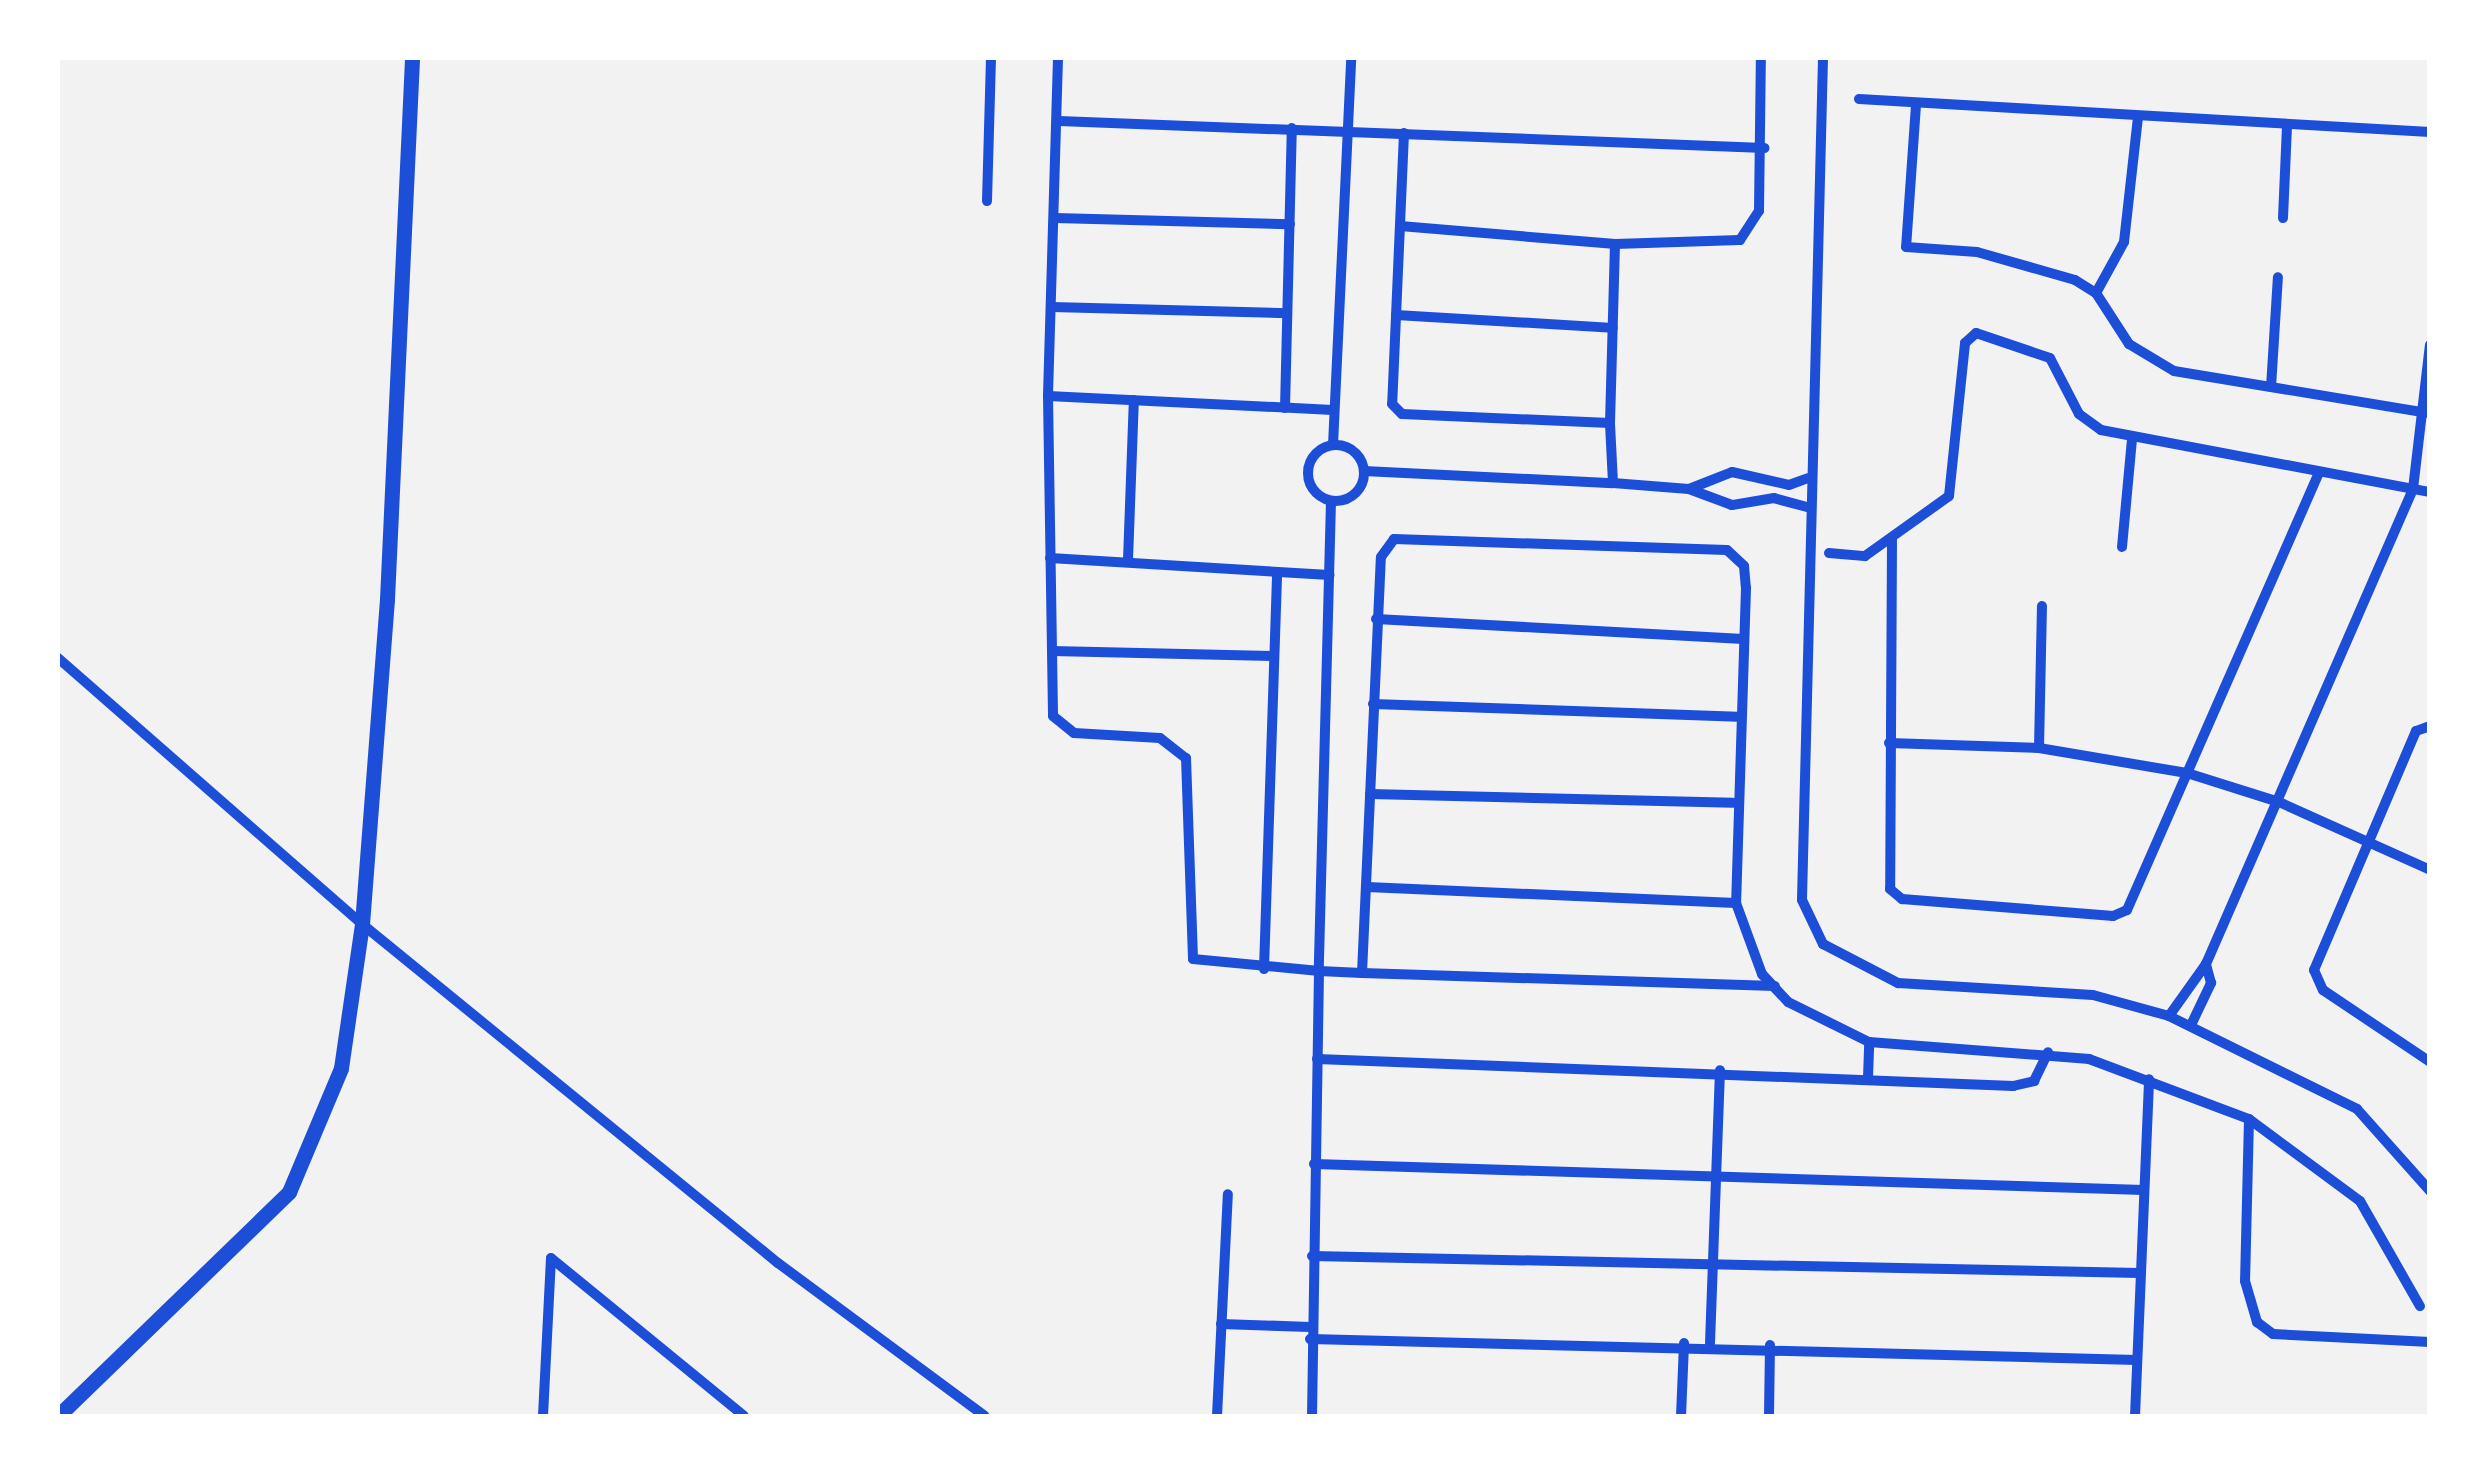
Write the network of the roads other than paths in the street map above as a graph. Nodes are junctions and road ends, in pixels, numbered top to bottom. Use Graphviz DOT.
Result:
graph roads {
  1 [pos="412,58"];
  2 [pos="992,58"];
  3 [pos="1058,58"];
  4 [pos="1351,58"];
  5 [pos="1761,58"];
  6 [pos="1823,58"];
  7 [pos="1859,99"];
  8 [pos="1916,105"];
  9 [pos="2138,117"];
  10 [pos="1059,121"];
  11 [pos="2288,125"];
  12 [pos="1292,128"];
  13 [pos="1348,130"];
  14 [pos="2430,132"];
  15 [pos="1404,133"];
  16 [pos="1764,148"];
  17 [pos="986,201"];
  18 [pos="1055,218"];
  19 [pos="2283,218"];
  20 [pos="1290,224"];
  21 [pos="1400,226"];
  22 [pos="1615,244"];
  23 [pos="2278,276"];
  24 [pos="2096,293"];
  25 [pos="1052,308"];
  26 [pos="1287,313"];
  27 [pos="1396,315"];
  28 [pos="1612,328"];
  29 [pos="2430,345"];
  30 [pos="2271,387"];
  31 [pos="1048,396"];
  32 [pos="1134,400"];
  33 [pos="1285,408"];
  34 [pos="1333,410"];
  35 [pos="2427,412"];
  36 [pos="1610,423"];
  37 [pos="2132,439"];
  38 [pos="1333,445"];
  39 [pos="1364,471"];
  40 [pos="2318,472"];
  41 [pos="1808,478"];
  42 [pos="1613,483"];
  43 [pos="1690,488"];
  44 [pos="2413,489"];
  45 [pos="2430,492"];
  46 [pos="1330,500"];
  47 [pos="1806,508"];
  48 [pos="1892,540"];
  49 [pos="2122,547"];
  50 [pos="1829,553"];
  51 [pos="1050,558"];
  52 [pos="1128,560"];
  53 [pos="1277,572"];
  54 [pos="1329,575"];
  55 [pos="2042,606"];
  56 [pos="1376,618"];
  57 [pos="1743,639"];
  58 [pos="1052,651"];
  59 [pos="1274,656"];
  60 [pos="58,658"];
  61 [pos="1373,704"];
  62 [pos="1738,718"];
  63 [pos="2430,726"];
  64 [pos="1888,743"];
  65 [pos="2039,748"];
  66 [pos="2187,773"];
  67 [pos="1370,794"];
  68 [pos="2279,802"];
  69 [pos="1733,803"];
  70 [pos="2369,841"];
  71 [pos="2430,870"];
  72 [pos="1367,887"];
  73 [pos="1736,904"];
  74 [pos="362,924"];
  75 [pos="2206,964"];
  76 [pos="1264,970"];
  77 [pos="1319,971"];
  78 [pos="1362,973"];
  79 [pos="1776,986"];
  80 [pos="2170,1016"];
  81 [pos="2191,1025"];
  82 [pos="1869,1042"];
  83 [pos="2048,1052"];
  84 [pos="1316,1058"];
  85 [pos="2430,1062"];
  86 [pos="1720,1070"];
  87 [pos="1868,1078"];
  88 [pos="2149,1079"];
  89 [pos="2248,1119"];
  90 [pos="1314,1164"];
  91 [pos="1716,1179"];
  92 [pos="2144,1190"];
  93 [pos="2430,1191"];
  94 [pos="1228,1194"];
  95 [pos="1312,1256"];
  96 [pos="1713,1262"];
  97 [pos="2139,1272"];
  98 [pos="2420,1306"];
  99 [pos="1222,1324"];
  100 [pos="1310,1333"];
  101 [pos="1684,1342"];
  102 [pos="2430,1342"];
  103 [pos="1710,1343"];
  104 [pos="1770,1346"];
  105 [pos="2136,1360"];
  106 [pos="58,1416"];
  107 [pos="543,1416"];
  108 [pos="744,1416"];
  109 [pos="985,1416"];
  110 [pos="1217,1416"];
  111 [pos="1312,1416"];
  112 [pos="1681,1416"];
  113 [pos="1769,1416"];
  114 [pos="2135,1416"];
  1 -- 74 [label="main road"];
  2 -- 17 [label="street"];
  3 -- 10 [label="street"];
  4 -- 13 [label="street"];
  5 -- 16 [label="street"];
  6 -- 41 [label="street"];
  7 -- 8 [label="street"];
  8 -- 9 [label="street"];
  8 -- 24 [label="street"];
  9 -- 11 [label="street"];
  9 -- 24 [label="street"];
  10 -- 12 [label="street"];
  10 -- 18 [label="street"];
  11 -- 14 [label="street"];
  11 -- 19 [label="street"];
  12 -- 13 [label="street"];
  12 -- 20 [label="street"];
  13 -- 15 [label="street"];
  13 -- 34 [label="street"];
  15 -- 16 [label="street"];
  15 -- 21 [label="street"];
  16 -- 22 [label="street"];
  18 -- 20 [label="street"];
  18 -- 25 [label="street"];
  20 -- 26 [label="street"];
  21 -- 22 [label="street"];
  21 -- 27 [label="street"];
  22 -- 28 [label="street"];
  23 -- 30 [label="street"];
  24 -- 30 [label="street"];
  25 -- 26 [label="street"];
  25 -- 31 [label="street"];
  26 -- 33 [label="street"];
  27 -- 28 [label="street"];
  27 -- 36 [label="street"];
  28 -- 36 [label="street"];
  29 -- 35 [label="street"];
  30 -- 35 [label="street"];
  31 -- 32 [label="street"];
  31 -- 51 [label="street"];
  32 -- 33 [label="street"];
  32 -- 52 [label="street"];
  33 -- 34 [label="street"];
  34 -- 38 [label="street"];
  35 -- 44 [label="street"];
  36 -- 42 [label="street"];
  37 -- 40 [label="street"];
  37 -- 48 [label="street"];
  37 -- 49 [label="street"];
  38 -- 39 [label="street"];
  38 -- 46 [label="street"];
  39 -- 42 [label="street"];
  39 -- 46 [label="street"];
  40 -- 44 [label="street"];
  40 -- 66 [label="street"];
  41 -- 43 [label="street"];
  41 -- 47 [label="street"];
  42 -- 43 [label="street"];
  43 -- 47 [label="street"];
  44 -- 45 [label="street"];
  44 -- 68 [label="street"];
  46 -- 54 [label="street"];
  47 -- 80 [label="street"];
  48 -- 50 [label="street"];
  48 -- 64 [label="street"];
  51 -- 52 [label="street"];
  51 -- 58 [label="street"];
  52 -- 53 [label="street"];
  53 -- 54 [label="street"];
  53 -- 59 [label="street"];
  54 -- 77 [label="street"];
  55 -- 65 [label="street"];
  56 -- 57 [label="street"];
  56 -- 57 [label="street"];
  56 -- 61 [label="street"];
  57 -- 62 [label="street"];
  58 -- 59 [label="street"];
  58 -- 76 [label="street"];
  59 -- 76 [label="street"];
  60 -- 74 [label="street"];
  61 -- 62 [label="street"];
  61 -- 67 [label="street"];
  62 -- 69 [label="street"];
  63 -- 70 [label="street"];
  64 -- 65 [label="street"];
  64 -- 66 [label="street"];
  65 -- 66 [label="street"];
  66 -- 68 [label="street"];
  67 -- 69 [label="street"];
  67 -- 72 [label="street"];
  68 -- 70 [label="street"];
  68 -- 75 [label="street"];
  69 -- 73 [label="street"];
  70 -- 71 [label="street"];
  70 -- 85 [label="street"];
  72 -- 73 [label="street"];
  72 -- 78 [label="street"];
  73 -- 79 [label="street"];
  74 -- 106 [label="main road"];
  74 -- 109 [label="street"];
  75 -- 80 [label="street"];
  75 -- 81 [label="street"];
  76 -- 77 [label="street"];
  77 -- 78 [label="street"];
  77 -- 84 [label="street"];
  78 -- 79 [label="street"];
  79 -- 82 [label="street"];
  80 -- 81 [label="street"];
  81 -- 93 [label="street"];
  82 -- 83 [label="street"];
  82 -- 87 [label="street"];
  83 -- 87 [label="street"];
  83 -- 88 [label="street"];
  84 -- 86 [label="street"];
  84 -- 90 [label="street"];
  86 -- 87 [label="street"];
  86 -- 91 [label="street"];
  88 -- 89 [label="street"];
  88 -- 92 [label="street"];
  89 -- 98 [label="street"];
  89 -- 102 [label="street"];
  90 -- 91 [label="street"];
  90 -- 95 [label="street"];
  91 -- 92 [label="street"];
  91 -- 96 [label="street"];
  92 -- 97 [label="street"];
  94 -- 99 [label="street"];
  95 -- 96 [label="street"];
  95 -- 100 [label="street"];
  96 -- 97 [label="street"];
  96 -- 103 [label="street"];
  97 -- 105 [label="street"];
  99 -- 100 [label="street"];
  99 -- 110 [label="street"];
  100 -- 101 [label="street"];
  100 -- 111 [label="street"];
  101 -- 103 [label="street"];
  101 -- 112 [label="street"];
  103 -- 104 [label="street"];
  104 -- 105 [label="street"];
  104 -- 113 [label="street"];
  105 -- 114 [label="street"];
  107 -- 108 [label="street"];
}
